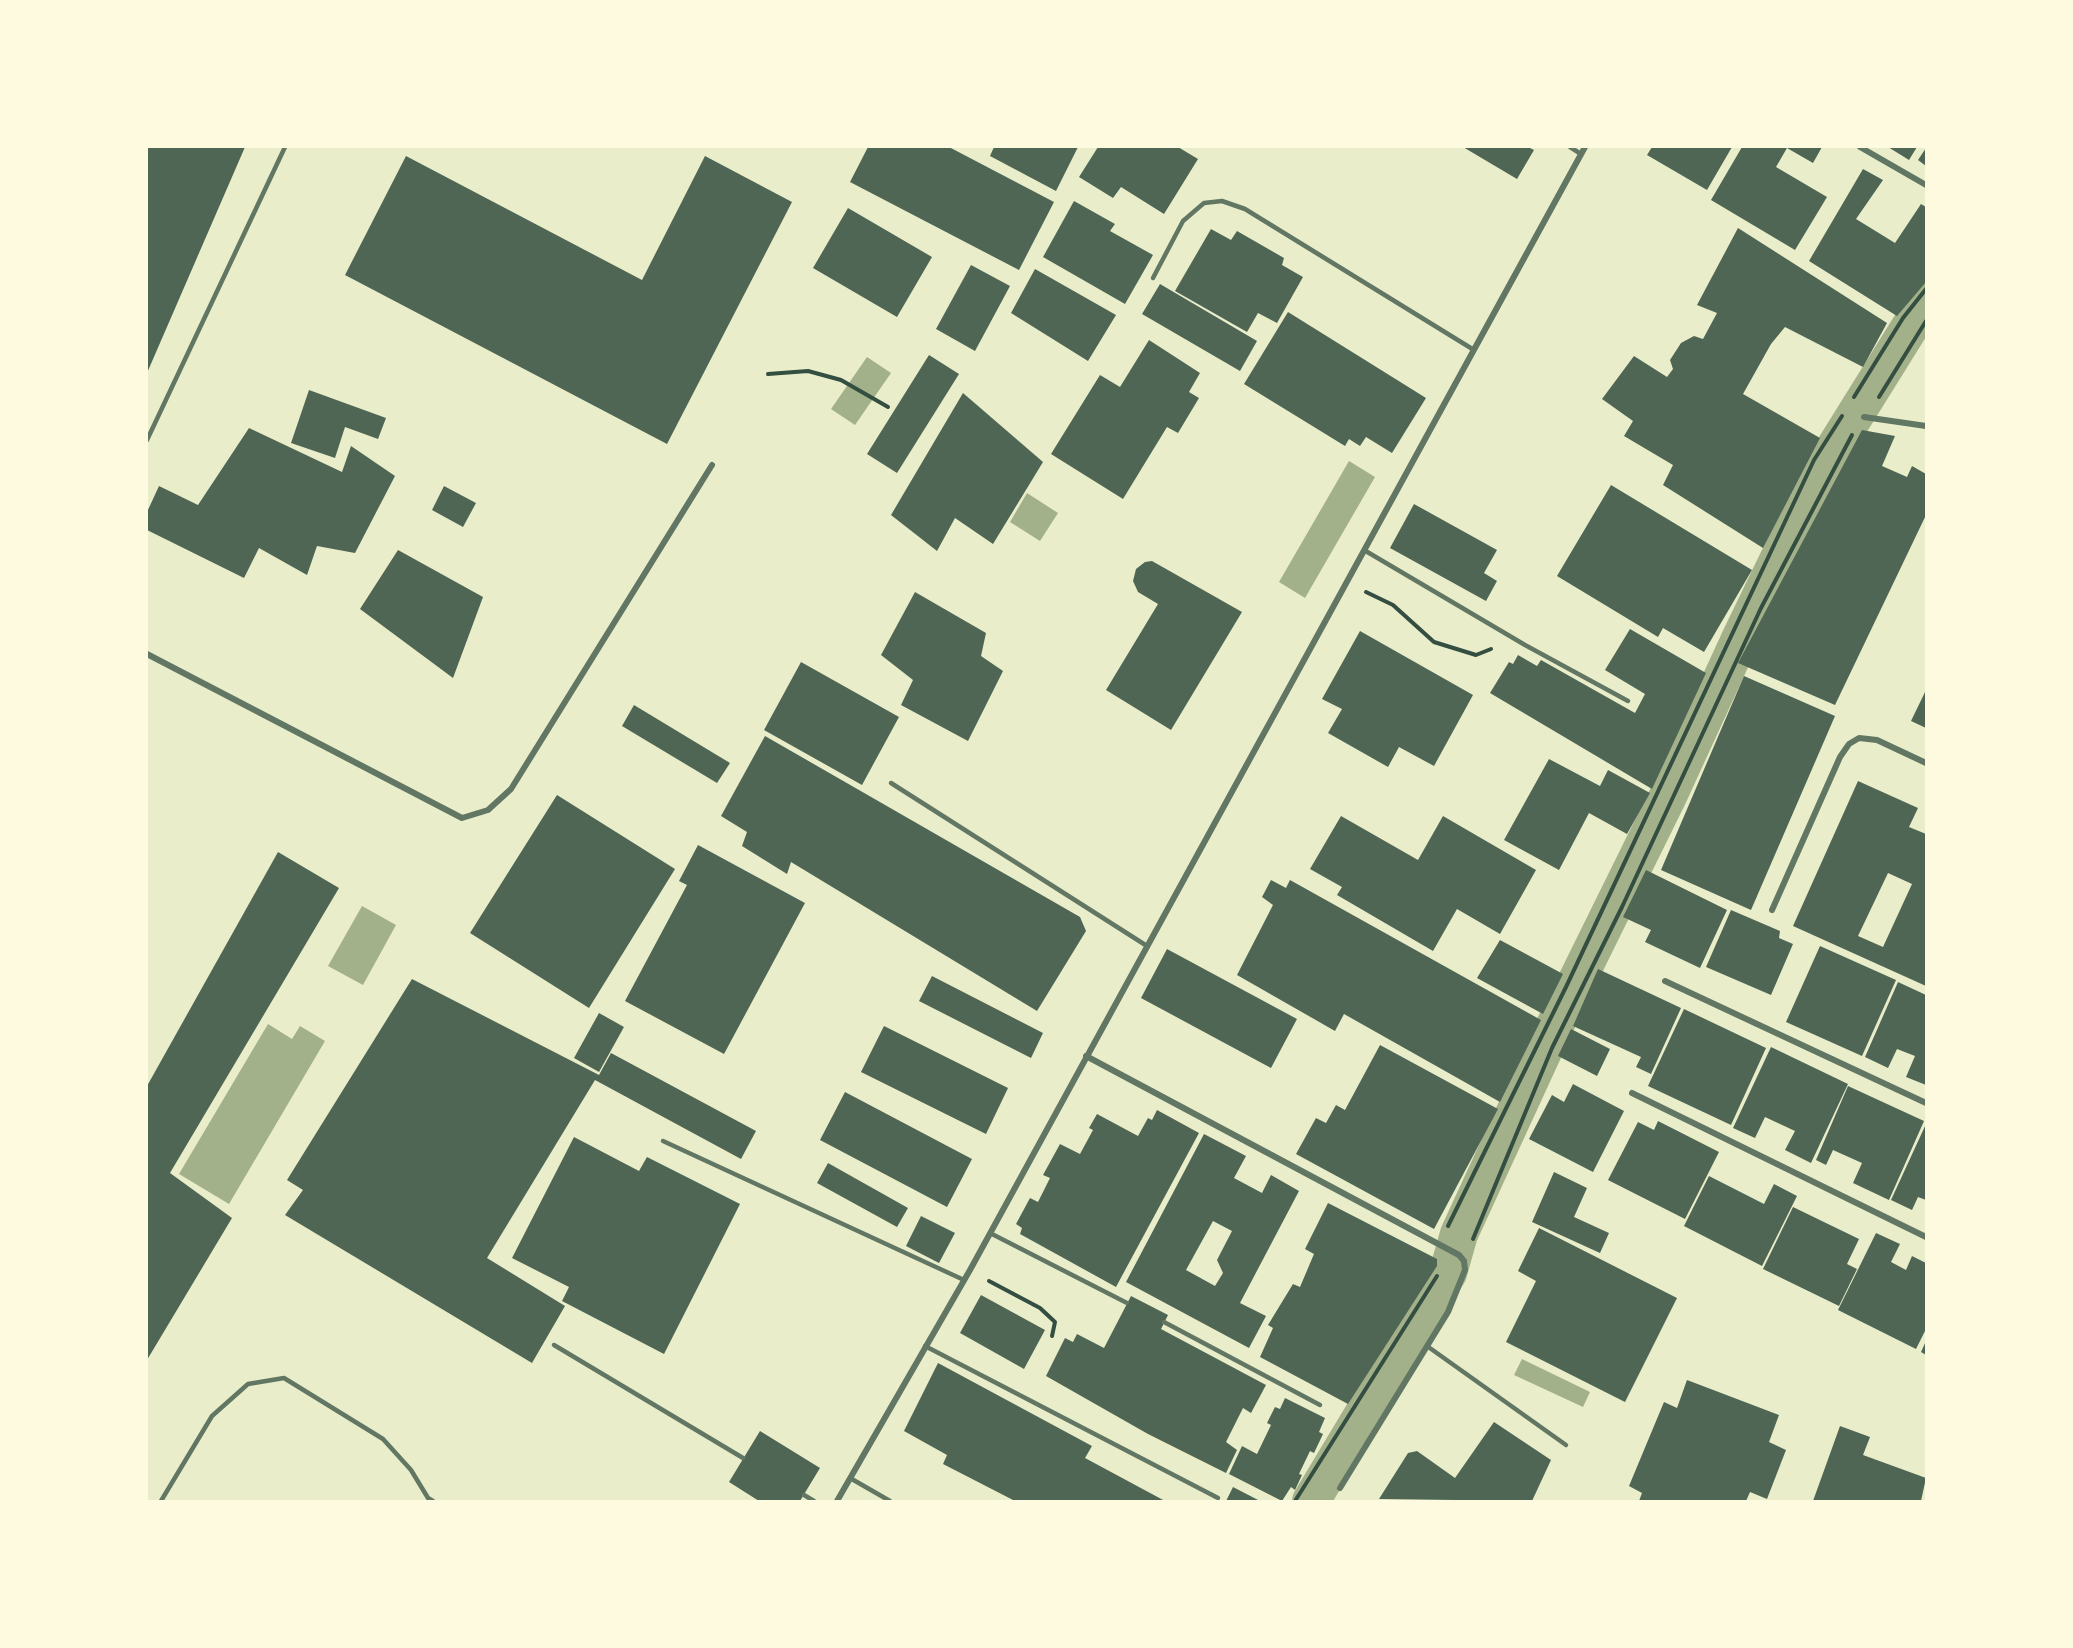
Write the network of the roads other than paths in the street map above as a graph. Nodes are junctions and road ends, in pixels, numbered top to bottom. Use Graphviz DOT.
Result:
graph roads {
  1 [pos="285,147"];
  2 [pos="1570,147"];
  3 [pos="1585,147"];
  4 [pos="1860,147"];
  5 [pos="1581,154"];
  6 [pos="1926,185"];
  7 [pos="1153,278"];
  8 [pos="1474,350"];
  9 [pos="1864,417"];
  10 [pos="1926,426"];
  11 [pos="147,440"];
  12 [pos="712,465"];
  13 [pos="1364,550"];
  14 [pos="147,654"];
  15 [pos="1628,700"];
  16 [pos="1926,763"];
  17 [pos="891,783"];
  18 [pos="1772,910"];
  19 [pos="1147,946"];
  20 [pos="1665,981"];
  21 [pos="1086,1056"];
  22 [pos="1632,1093"];
  23 [pos="1926,1103"];
  24 [pos="663,1141"];
  25 [pos="990,1233"];
  26 [pos="1926,1237"];
  27 [pos="964,1280"];
  28 [pos="1127,1303"];
  29 [pos="1164,1322"];
  30 [pos="554,1345"];
  31 [pos="925,1346"];
  32 [pos="1427,1346"];
  33 [pos="1320,1405"];
  34 [pos="1566,1445"];
  35 [pos="743,1458"];
  36 [pos="850,1478"];
  37 [pos="1340,1488"];
  38 [pos="804,1495"];
  39 [pos="1218,1498"];
  40 [pos="161,1501"];
  41 [pos="433,1501"];
  42 [pos="814,1501"];
  43 [pos="837,1501"];
  44 [pos="890,1501"];
  1 -- 11 [label="lane"];
  2 -- 5 [label="lane"];
  3 -- 5 [label="street"];
  4 -- 6 [label="street"];
  5 -- 8 [label="street"];
  7 -- 8 [label="lane"];
  8 -- 13 [label="street"];
  9 -- 10 [label="street"];
  12 -- 14 [label="street"];
  13 -- 15 [label="lane"];
  13 -- 19 [label="street"];
  16 -- 18 [label="street"];
  17 -- 19 [label="lane"];
  19 -- 21 [label="street"];
  20 -- 23 [label="street"];
  21 -- 25 [label="street"];
  21 -- 32 [label="street"];
  22 -- 26 [label="street"];
  24 -- 27 [label="lane"];
  25 -- 27 [label="street"];
  25 -- 28 [label="lane"];
  27 -- 31 [label="street"];
  29 -- 33 [label="lane"];
  30 -- 35 [label="lane"];
  31 -- 36 [label="street"];
  31 -- 39 [label="lane"];
  32 -- 34 [label="lane"];
  32 -- 37 [label="street"];
  36 -- 43 [label="street"];
  36 -- 44 [label="lane"];
  38 -- 42 [label="lane"];
  40 -- 41 [label="lane"];
}
